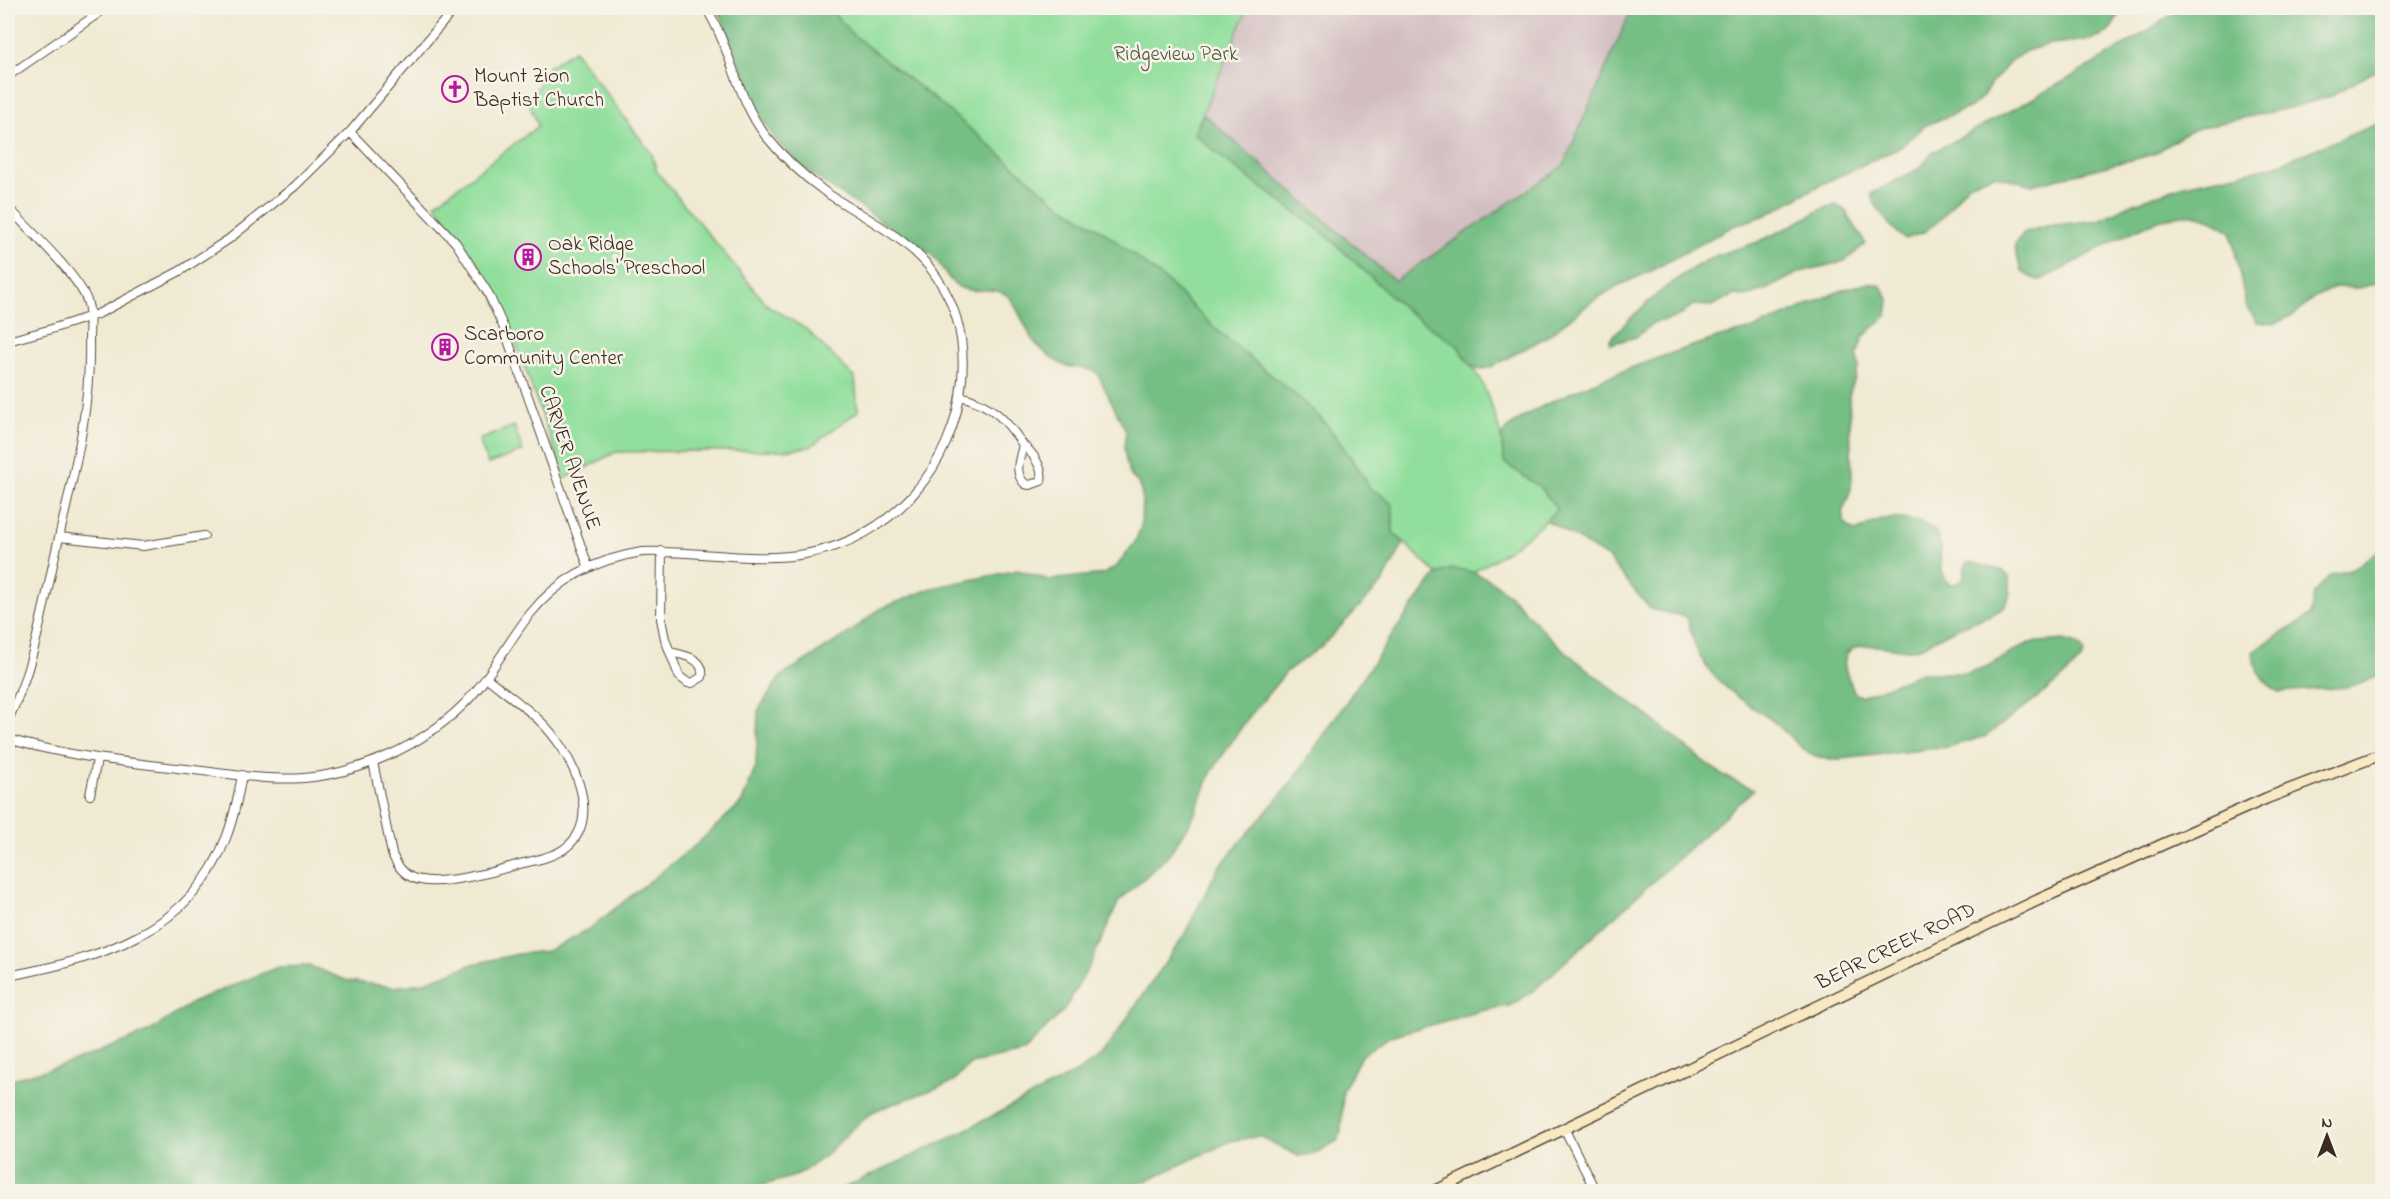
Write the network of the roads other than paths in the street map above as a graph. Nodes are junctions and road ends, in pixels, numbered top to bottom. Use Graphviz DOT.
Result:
graph roads {
  1 [pos="106,8"];
  2 [pos="455,8"];
  3 [pos="706,8"];
  4 [pos="8,76"];
  5 [pos="350,132"];
  6 [pos="8,207"];
  7 [pos="89,317"];
  8 [pos="8,341"];
  9 [pos="961,396"];
  10 [pos="1023,444"];
  11 [pos="204,536"];
  12 [pos="59,537"];
  13 [pos="662,551"];
  14 [pos="588,566"];
  15 [pos="670,652"];
  16 [pos="486,677"];
  17 [pos="8,720"];
  18 [pos="8,739"];
  19 [pos="2382,754"];
  20 [pos="97,759"];
  21 [pos="373,762"];
  22 [pos="242,775"];
  23 [pos="90,795"];
  24 [pos="8,976"];
  25 [pos="1564,1128"];
  26 [pos="1433,1191"];
  27 [pos="1596,1191"];
  1 -- 4 [label="street"];
  2 -- 5 [label="street"];
  3 -- 9 [label="street"];
  5 -- 7 [label="street"];
  5 -- 14 [label="street, CARVER AVENUE"];
  6 -- 7 [label="street"];
  7 -- 8 [label="street"];
  7 -- 12 [label="street"];
  9 -- 10 [label="street"];
  9 -- 13 [label="street"];
  10 -- 10 [label="street"];
  11 -- 12 [label="street"];
  12 -- 17 [label="street"];
  13 -- 14 [label="street"];
  13 -- 15 [label="street"];
  14 -- 16 [label="street"];
  15 -- 15 [label="street"];
  16 -- 21 [label="street"];
  16 -- 21 [label="street"];
  18 -- 20 [label="street"];
  19 -- 25 [label="street, BEAR CREEK ROAD"];
  20 -- 22 [label="street"];
  20 -- 23 [label="street"];
  21 -- 22 [label="street"];
  22 -- 24 [label="street"];
  25 -- 26 [label="street, BEAR CREEK ROAD"];
  25 -- 27 [label="street"];
}
